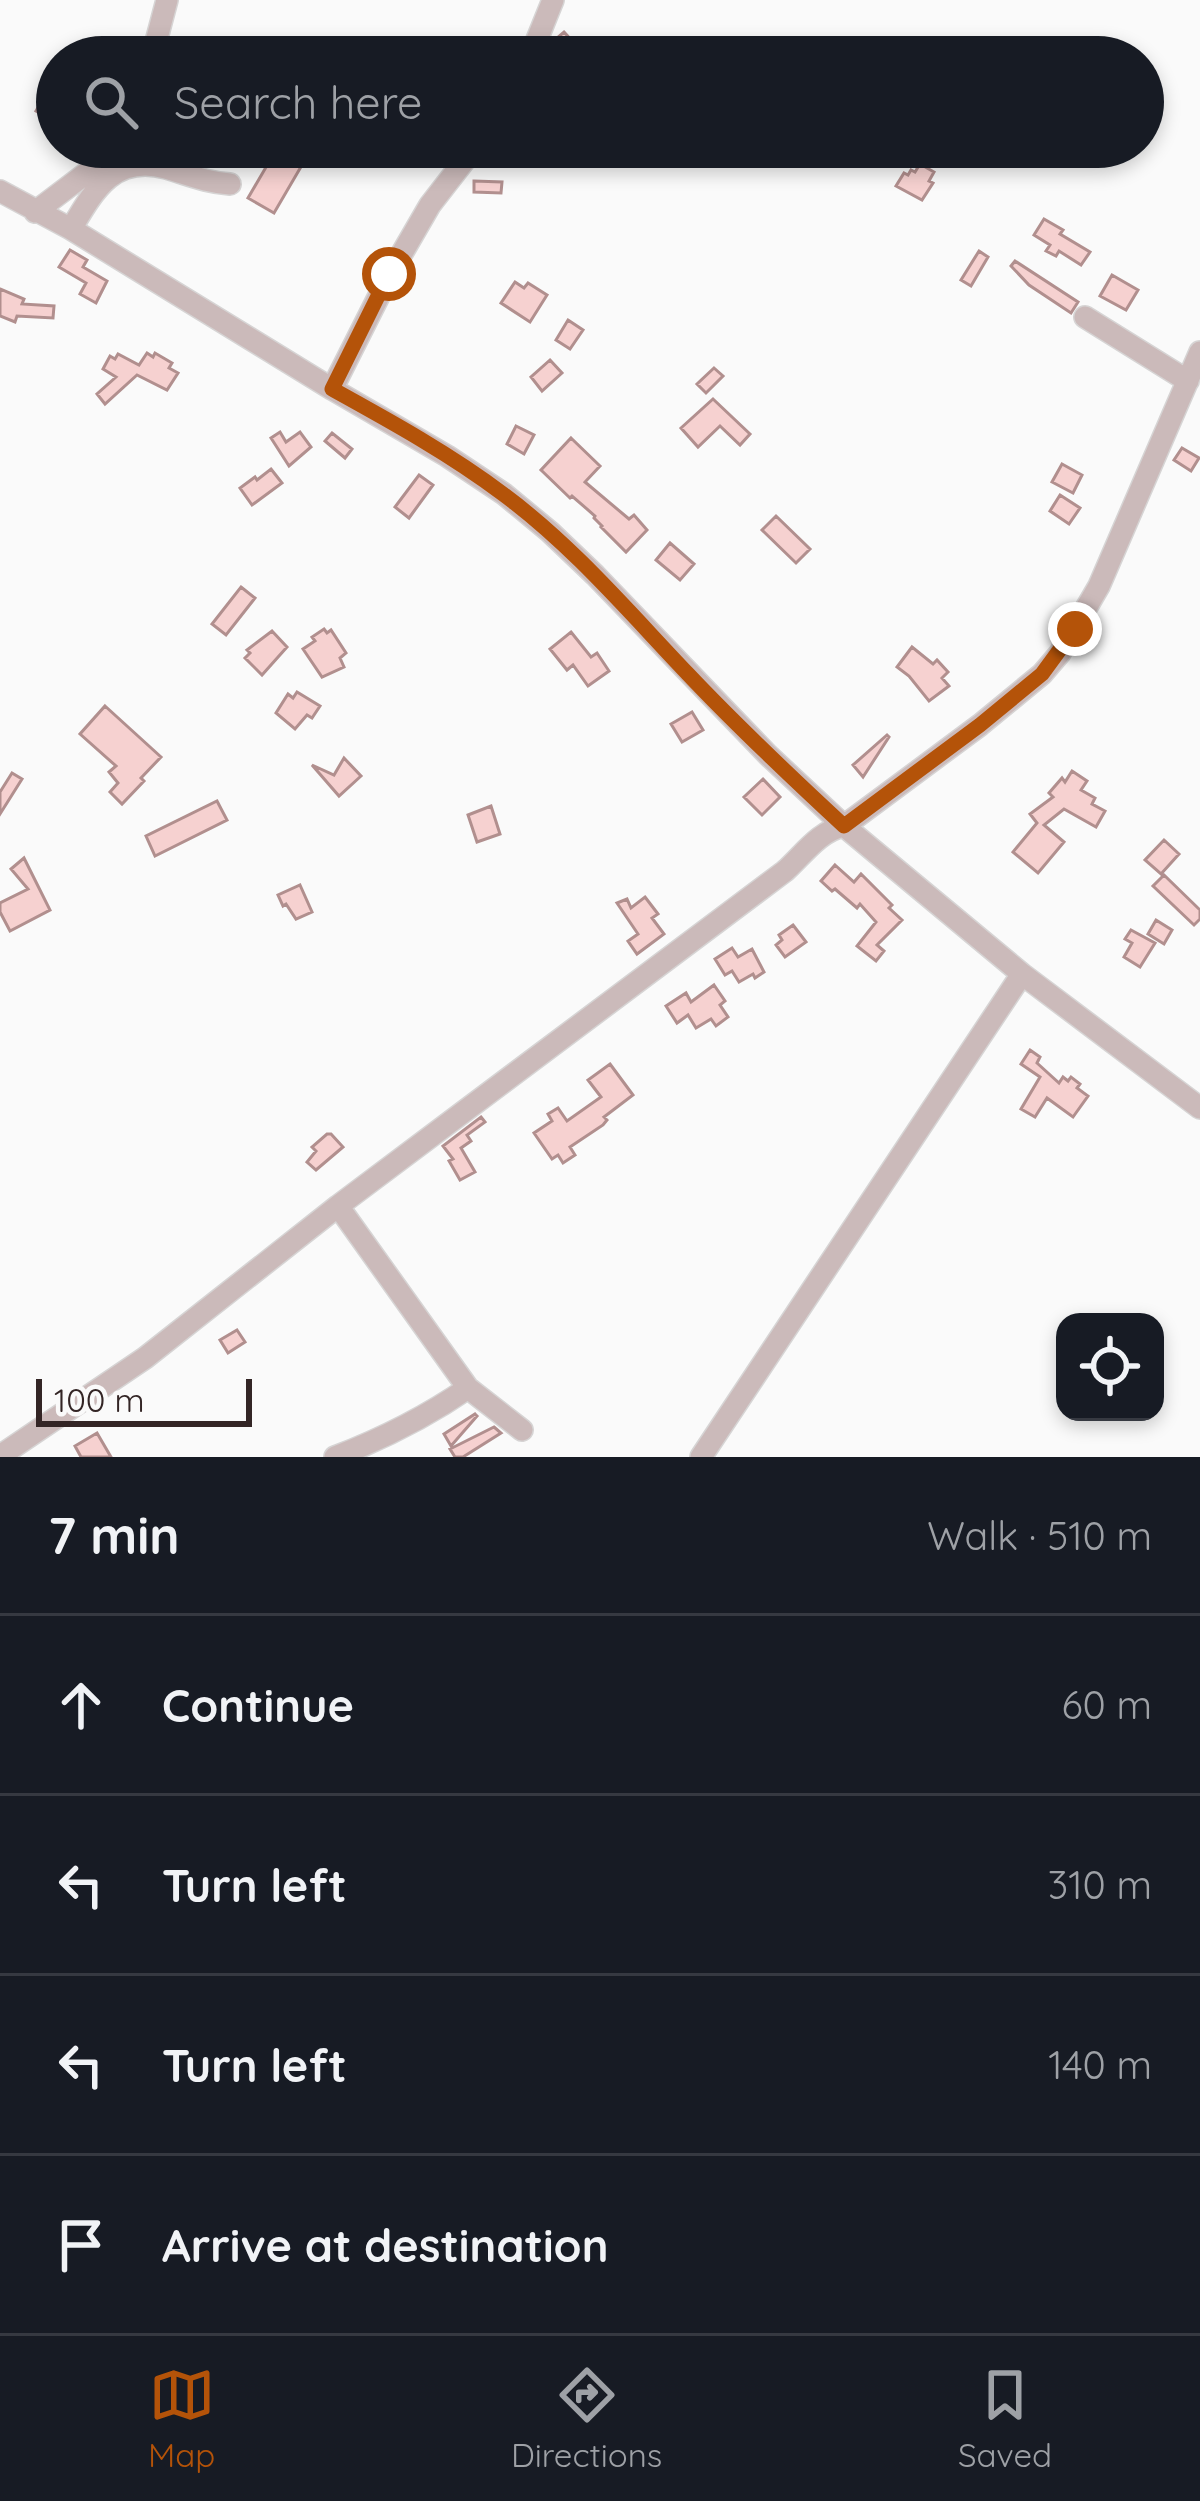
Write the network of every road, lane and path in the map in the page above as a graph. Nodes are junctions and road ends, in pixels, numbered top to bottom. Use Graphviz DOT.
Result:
graph roads {
  1 [pos="167,0"];
  2 [pos="553,0"];
  3 [pos="158,36"];
  4 [pos="538,36"];
  5 [pos="93,168"];
  6 [pos="122,168"];
  7 [pos="174,168"];
  8 [pos="459,168"];
  9 [pos="230,184"];
  10 [pos="0,191"];
  11 [pos="35,212"];
  12 [pos="71,229"];
  13 [pos="1085,316"];
  14 [pos="1200,352"];
  15 [pos="1188,381"];
  16 [pos="332,389"];
  17 [pos="844,826"];
  18 [pos="1022,974"];
  19 [pos="1200,1108"];
  20 [pos="338,1206"];
  21 [pos="468,1388"];
  22 [pos="522,1430"];
  23 [pos="0,1456"];
  24 [pos="334,1457"];
  25 [pos="701,1457"];
  1 -- 3 [label="street"];
  2 -- 4 [label="street"];
  5 -- 11 [label="street"];
  6 -- 12 [label="street"];
  7 -- 9 [label="street"];
  8 -- 16 [label="street"];
  10 -- 11 [label="street"];
  11 -- 12 [label="street"];
  12 -- 16 [label="street"];
  13 -- 15 [label="street"];
  14 -- 15 [label="street"];
  15 -- 17 [label="street"];
  16 -- 17 [label="street"];
  17 -- 18 [label="street"];
  17 -- 20 [label="street"];
  18 -- 19 [label="street"];
  18 -- 25 [label="street"];
  20 -- 21 [label="street"];
  20 -- 23 [label="street"];
  21 -- 22 [label="street"];
  21 -- 24 [label="street"];
}
